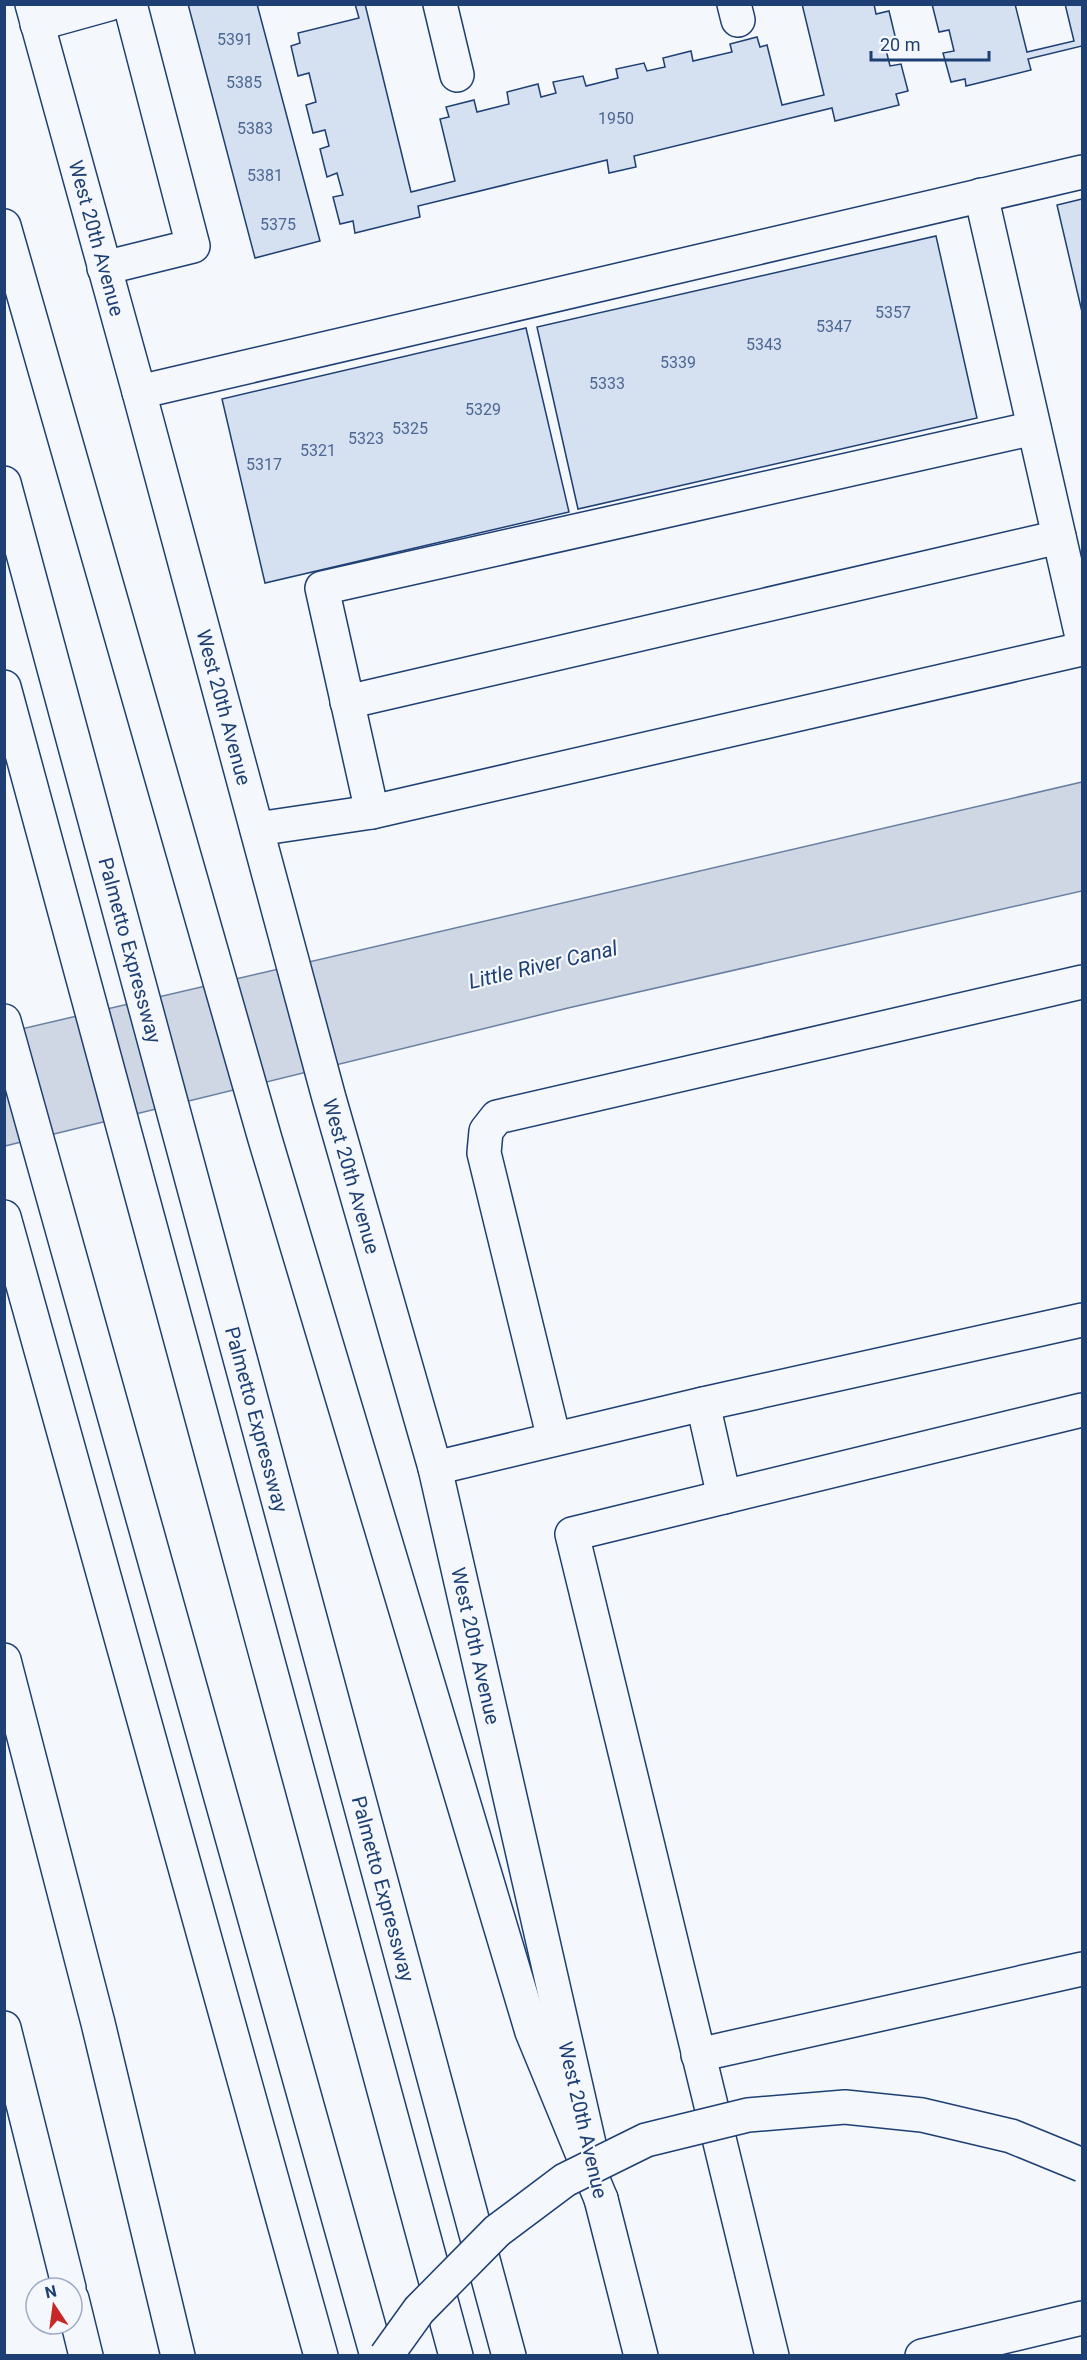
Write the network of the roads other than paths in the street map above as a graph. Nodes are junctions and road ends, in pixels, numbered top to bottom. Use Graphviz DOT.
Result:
graph roads {
  1 [pos="109,4"];
  2 [pos="130,4"];
  3 [pos="440,4"];
  4 [pos="34,14"];
  5 [pos="458,75"];
  6 [pos="1083,172"];
  7 [pos="981,195"];
  8 [pos="4,226"];
  9 [pos="104,268"];
  10 [pos="139,392"];
  11 [pos="1034,428"];
  12 [pos="4,483"];
  13 [pos="1059,537"];
  14 [pos="1083,637"];
  15 [pos="1083,649"];
  16 [pos="4,687"];
  17 [pos="347,702"];
  18 [pos="372,812"];
  19 [pos="257,829"];
  20 [pos="1083,982"];
  21 [pos="4,1022"];
  22 [pos="4,1218"];
  23 [pos="1083,1320"];
  24 [pos="703,1404"];
  25 [pos="1083,1410"];
  26 [pos="554,1439"];
  27 [pos="435,1468"];
  28 [pos="724,1497"];
  29 [pos="4,1660"];
  30 [pos="1083,1969"];
  31 [pos="4,2028"];
  32 [pos="698,2055"];
  33 [pos="1083,2165"];
  34 [pos="602,2199"];
  35 [pos="66,2276"];
  36 [pos="1083,2318"];
  37 [pos="81,2336"];
  38 [pos="86,2355"];
  39 [pos="178,2355"];
  40 [pos="321,2355"];
  41 [pos="377,2355"];
  42 [pos="386,2355"];
  43 [pos="456,2355"];
  44 [pos="509,2355"];
  45 [pos="641,2355"];
  46 [pos="772,2355"];
  47 [pos="922,2355"];
  1 -- 4 [label="main road"];
  2 -- 9 [label="main road"];
  3 -- 5 [label="main road"];
  4 -- 9 [label="main road, West 20th Avenue"];
  6 -- 7 [label="main road"];
  7 -- 10 [label="main road"];
  7 -- 11 [label="main road"];
  8 -- 34 [label="main road"];
  9 -- 10 [label="main road, West 20th Avenue"];
  10 -- 19 [label="main road, West 20th Avenue"];
  11 -- 13 [label="main road"];
  11 -- 17 [label="main road"];
  12 -- 44 [label="main road, Palmetto Expressway"];
  13 -- 14 [label="main road"];
  13 -- 17 [label="main road"];
  15 -- 18 [label="main road"];
  16 -- 43 [label="main road"];
  17 -- 18 [label="main road"];
  18 -- 19 [label="main road"];
  19 -- 27 [label="main road, West 20th Avenue"];
  20 -- 26 [label="main road"];
  21 -- 41 [label="main road"];
  22 -- 40 [label="main road"];
  23 -- 24 [label="main road"];
  24 -- 26 [label="main road"];
  24 -- 28 [label="main road"];
  25 -- 28 [label="main road"];
  26 -- 27 [label="main road"];
  27 -- 34 [label="main road, West 20th Avenue"];
  28 -- 32 [label="main road"];
  29 -- 39 [label="main road"];
  30 -- 32 [label="main road"];
  31 -- 35 [label="main road"];
  32 -- 46 [label="main road"];
  33 -- 42 [label="main road, bridge"];
  34 -- 45 [label="main road, West 20th Avenue"];
  36 -- 47 [label="main road"];
  37 -- 38 [label="main road"];
}
